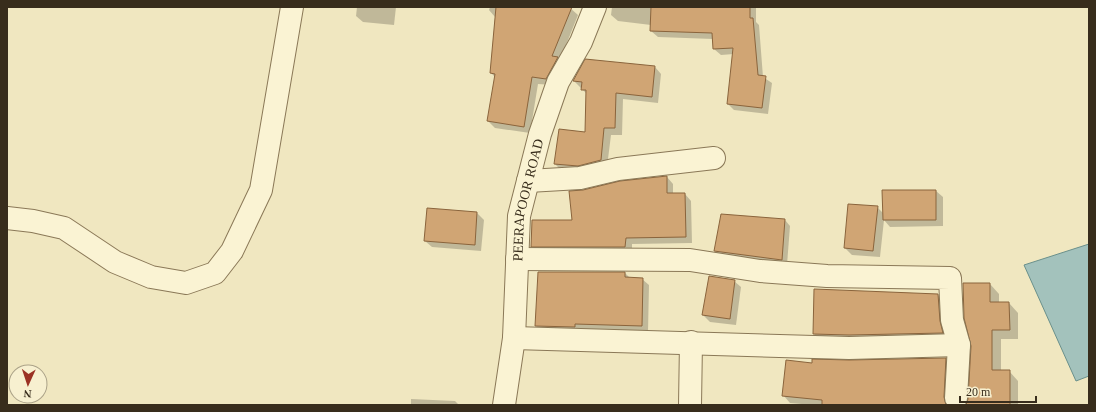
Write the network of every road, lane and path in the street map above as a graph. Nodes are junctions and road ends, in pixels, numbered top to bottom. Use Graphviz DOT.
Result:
graph roads {
  1 [pos="292,7"];
  2 [pos="595,7"];
  3 [pos="714,158"];
  4 [pos="528,181"];
  5 [pos="7,218"];
  6 [pos="517,259"];
  7 [pos="514,338"];
  8 [pos="691,342"];
  9 [pos="959,344"];
  10 [pos="956,398"];
  11 [pos="504,405"];
  12 [pos="690,405"];
  1 -- 5 [label="street"];
  2 -- 4 [label="street, PEERAPOOR ROAD"];
  3 -- 4 [label="street"];
  4 -- 6 [label="street, PEERAPOOR ROAD"];
  6 -- 7 [label="street, PEERAPOOR ROAD"];
  6 -- 9 [label="street"];
  7 -- 8 [label="street"];
  7 -- 11 [label="street, PEERAPOOR ROAD"];
  8 -- 9 [label="street"];
  8 -- 12 [label="street"];
  9 -- 10 [label="street"];
}
